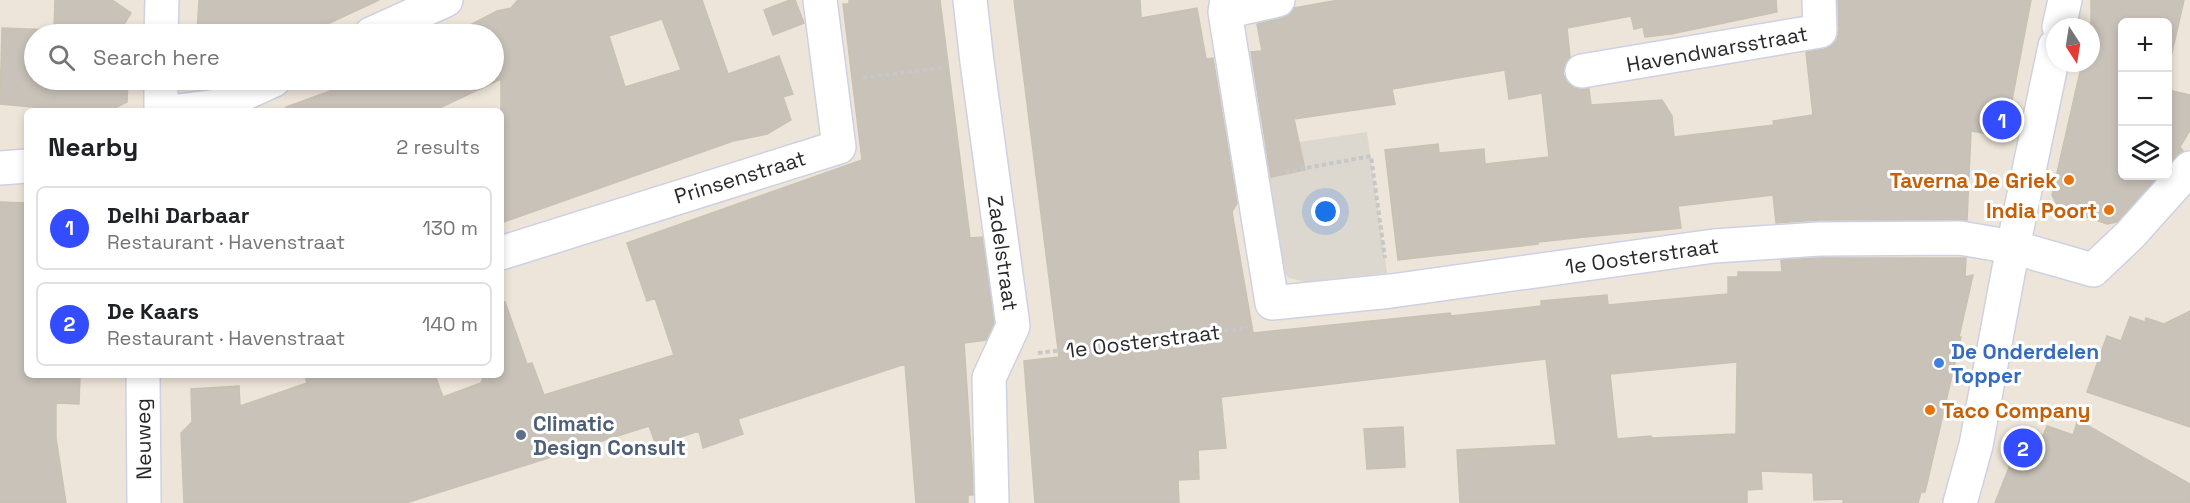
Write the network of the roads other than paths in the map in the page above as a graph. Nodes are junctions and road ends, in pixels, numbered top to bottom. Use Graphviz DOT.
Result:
graph roads {
  1 [pos="162,0"];
  2 [pos="446,0"];
  3 [pos="820,0"];
  4 [pos="970,0"];
  5 [pos="1278,0"];
  6 [pos="1819,0"];
  7 [pos="2065,0"];
  8 [pos="1226,6"];
  9 [pos="2061,18"];
  10 [pos="161,24"];
  11 [pos="393,24"];
  12 [pos="1582,71"];
  13 [pos="2050,72"];
  14 [pos="161,90"];
  15 [pos="252,90"];
  16 [pos="161,108"];
  17 [pos="201,108"];
  18 [pos="24,166"];
  19 [pos="0,168"];
  20 [pos="2190,168"];
  21 [pos="2013,247"];
  22 [pos="504,252"];
  23 [pos="150,378"];
  24 [pos="144,503"];
  25 [pos="992,503"];
  26 [pos="1960,503"];
  1 -- 10 [label="street"];
  2 -- 11 [label="street"];
  3 -- 22 [label="street, Prinsenstraat"];
  4 -- 25 [label="street, Zadelstraat"];
  5 -- 8 [label="street"];
  6 -- 12 [label="street, Havendwarsstraat"];
  7 -- 9 [label="street"];
  8 -- 21 [label="street, 1e Oosterstraat"];
  13 -- 21 [label="street"];
  14 -- 16 [label="street"];
  15 -- 17 [label="street"];
  18 -- 19 [label="street"];
  20 -- 21 [label="street, 1e Oosterstraat"];
  21 -- 26 [label="street"];
  23 -- 24 [label="street, Neuweg"];
}
